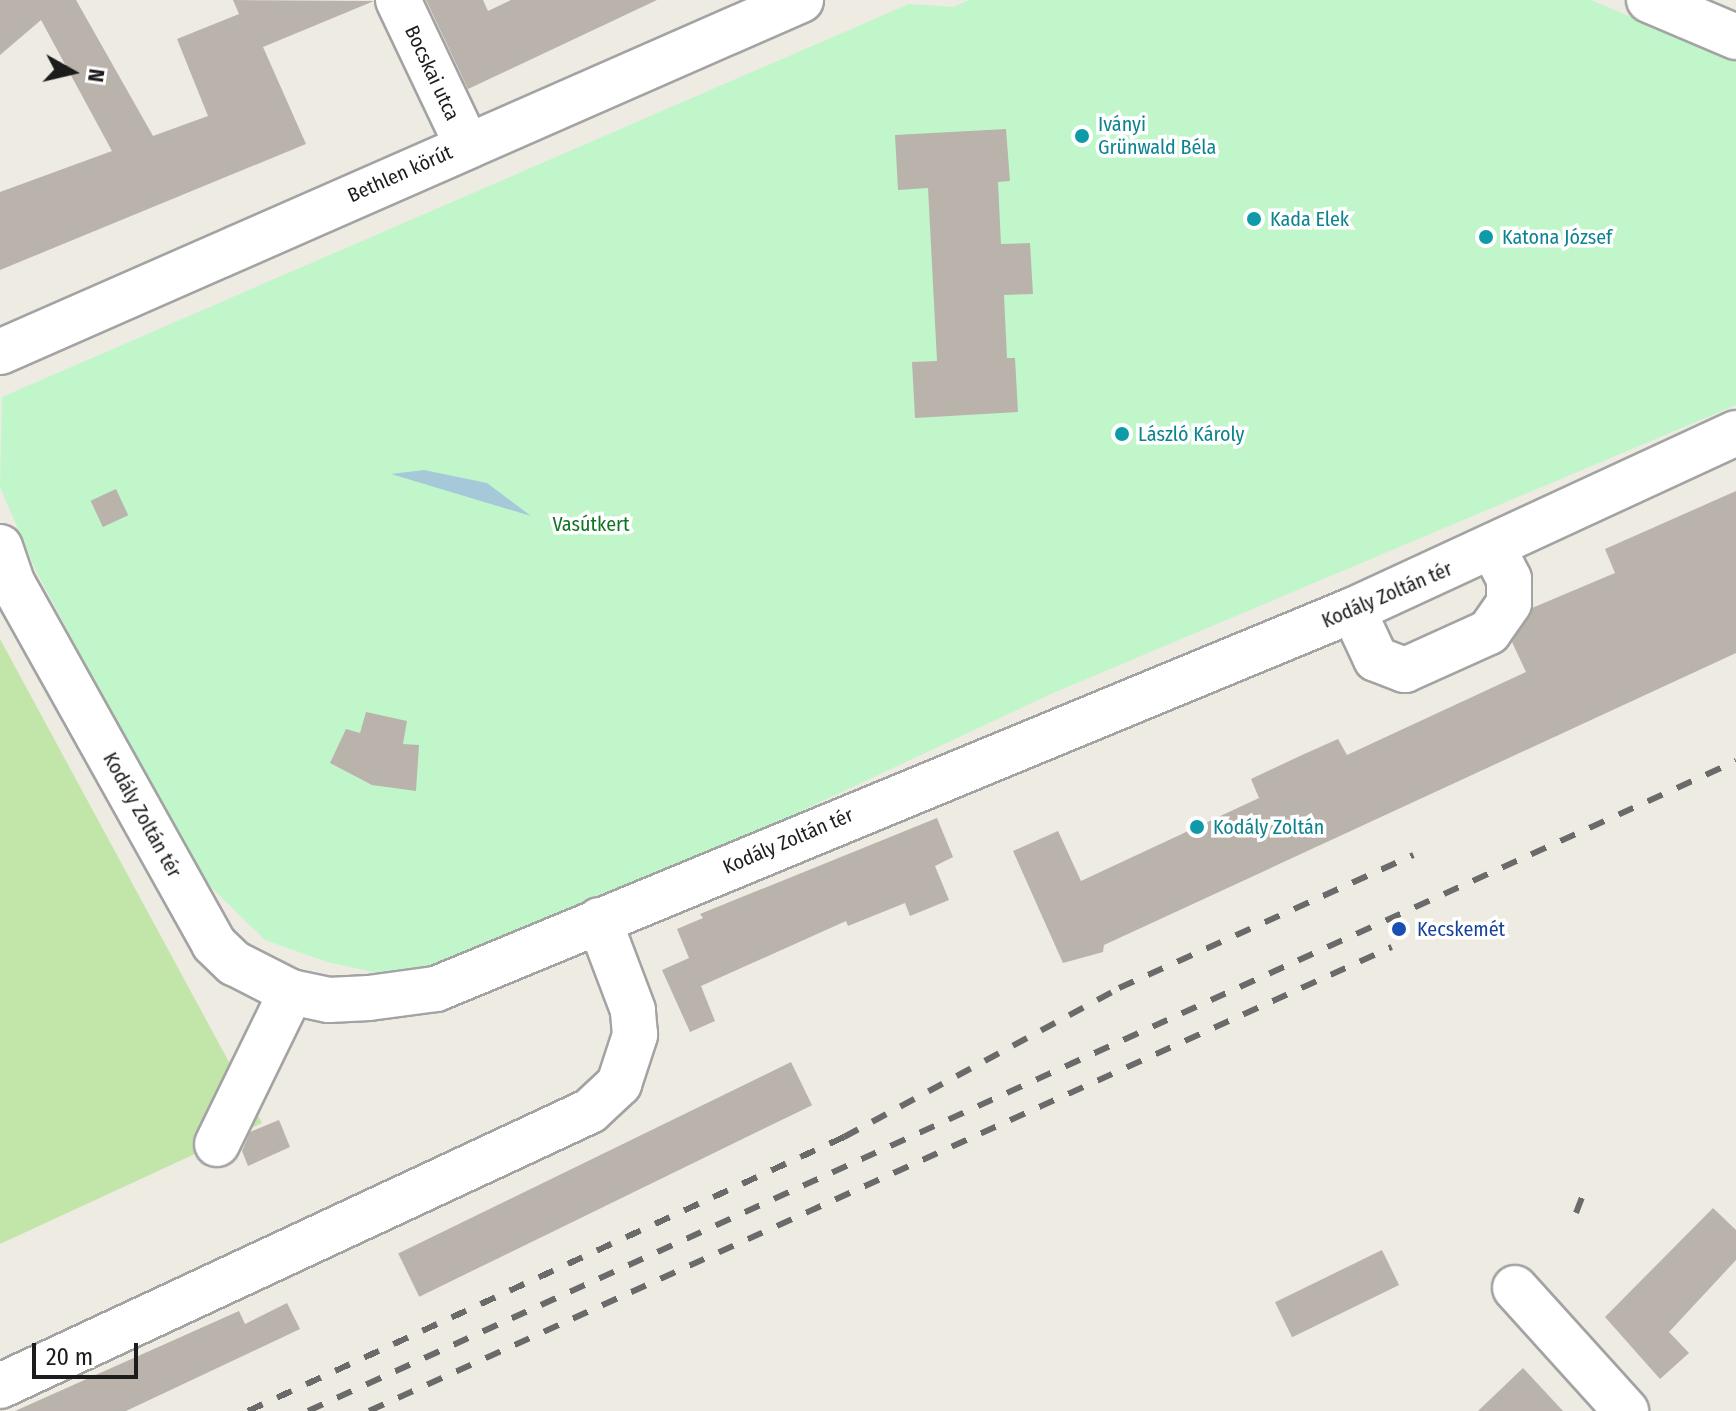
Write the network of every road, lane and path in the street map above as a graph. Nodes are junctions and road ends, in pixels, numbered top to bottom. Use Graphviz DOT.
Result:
graph roads {
  1 [pos="398,0"];
  2 [pos="801,0"];
  3 [pos="1649,0"];
  4 [pos="1736,37"];
  5 [pos="467,145"];
  6 [pos="0,352"];
  7 [pos="1736,433"];
  8 [pos="1494,549"];
  9 [pos="4,567"];
  10 [pos="1353,610"];
  11 [pos="599,920"];
  12 [pos="291,992"];
  13 [pos="217,1144"];
  14 [pos="1515,1288"];
  15 [pos="0,1386"];
  16 [pos="1626,1411"];
  1 -- 5 [label="street, Bocskai utca"];
  2 -- 5 [label="street, Bethlen körút"];
  3 -- 4 [label="street"];
  5 -- 6 [label="street, Bethlen körút"];
  7 -- 8 [label="street, Kodály Zoltán tér"];
  8 -- 10 [label="street, Kodály Zoltán tér"];
  8 -- 10 [label="street"];
  9 -- 12 [label="street, Kodály Zoltán tér"];
  10 -- 11 [label="street, Kodály Zoltán tér"];
  11 -- 12 [label="street, Kodály Zoltán tér"];
  11 -- 15 [label="street"];
  12 -- 13 [label="street"];
  14 -- 16 [label="street"];
}
